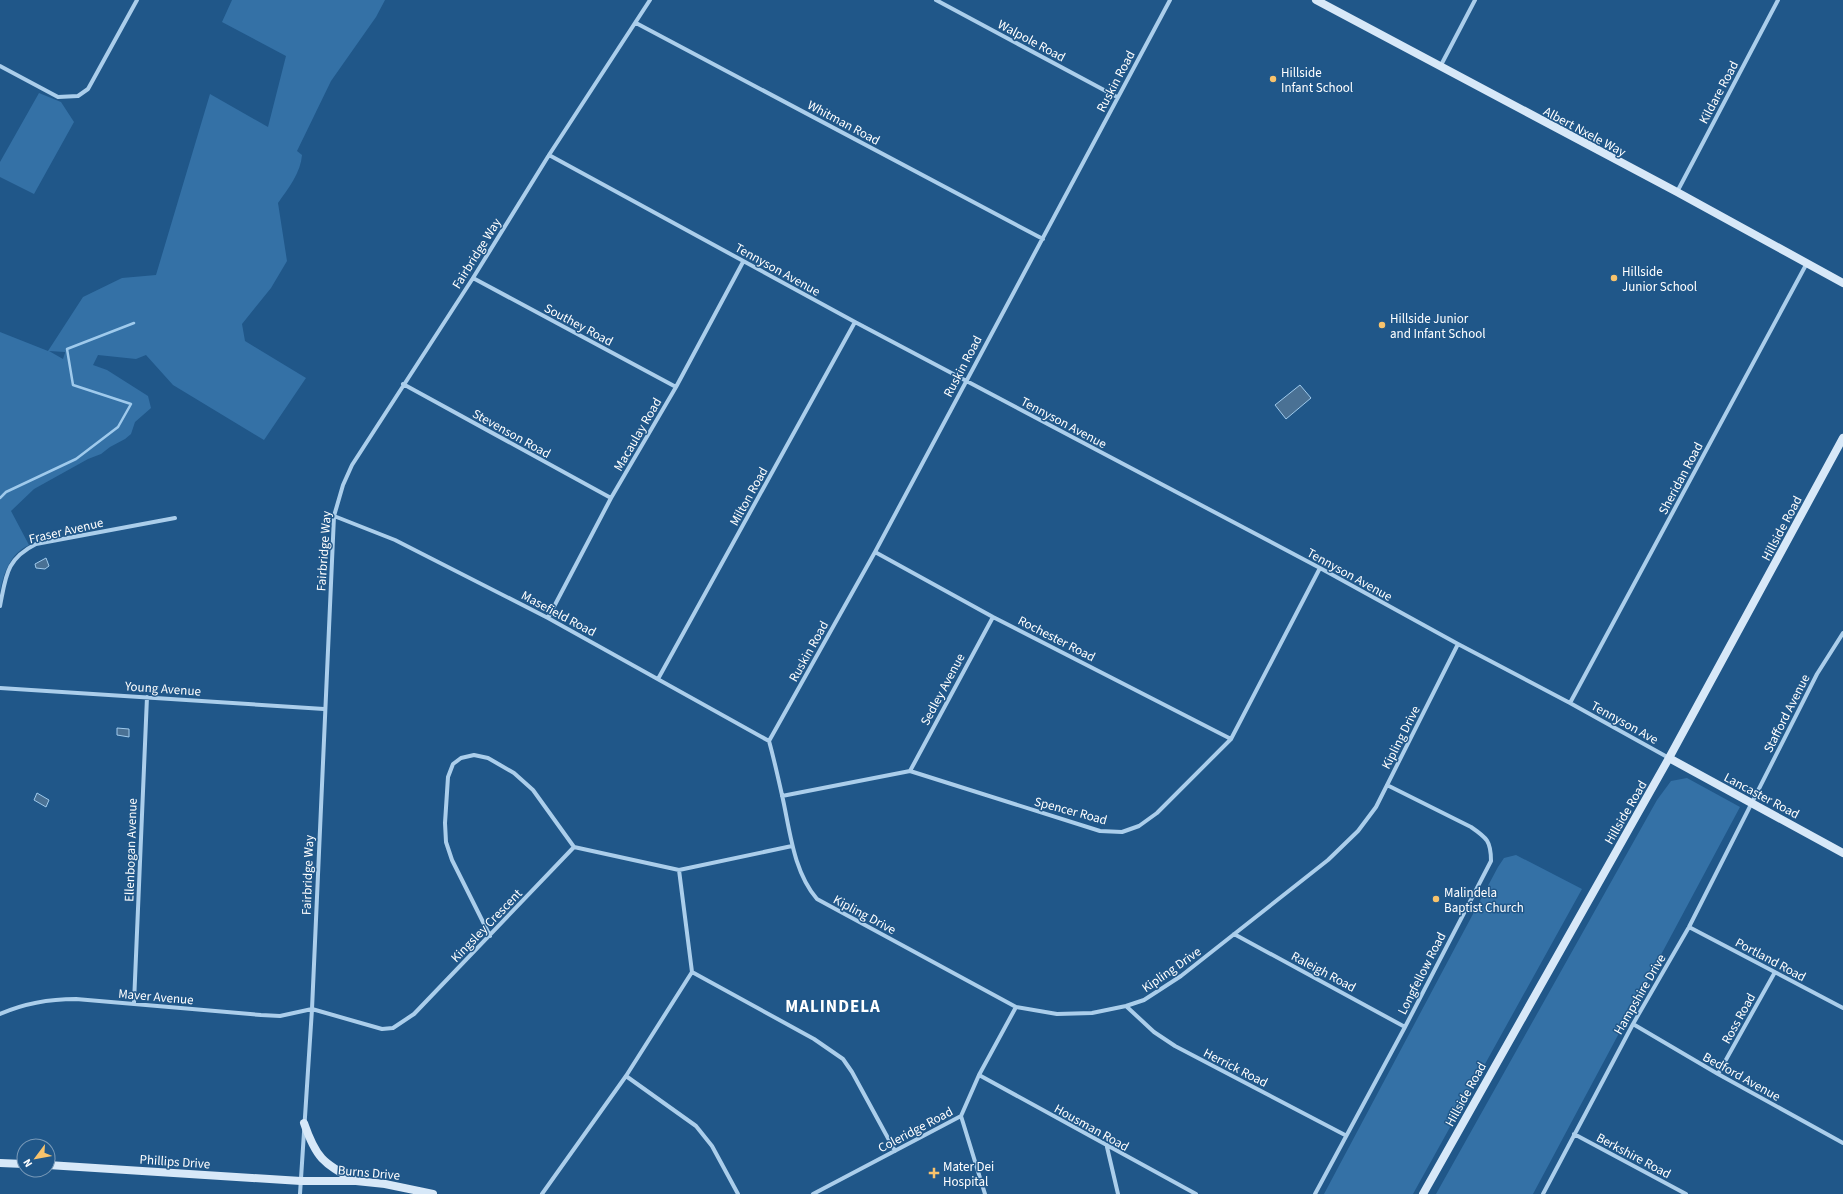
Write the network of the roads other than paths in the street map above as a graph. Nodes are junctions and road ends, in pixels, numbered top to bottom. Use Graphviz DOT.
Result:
graph roads {
  1 [pos="138,0"];
  2 [pos="650,0"];
  3 [pos="936,0"];
  4 [pos="1170,0"];
  5 [pos="1316,0"];
  6 [pos="1475,0"];
  7 [pos="1778,0"];
  8 [pos="636,23"];
  9 [pos="0,66"];
  10 [pos="1439,67"];
  11 [pos="1117,97"];
  12 [pos="549,155"];
  13 [pos="1677,192"];
  14 [pos="1042,239"];
  15 [pos="743,262"];
  16 [pos="1807,263"];
  17 [pos="473,278"];
  18 [pos="1843,283"];
  19 [pos="855,322"];
  20 [pos="965,381"];
  21 [pos="403,384"];
  22 [pos="676,387"];
  23 [pos="1843,438"];
  24 [pos="611,498"];
  25 [pos="334,516"];
  26 [pos="175,518"];
  27 [pos="875,552"];
  28 [pos="1320,568"];
  29 [pos="0,606"];
  30 [pos="992,617"];
  31 [pos="548,618"];
  32 [pos="1843,633"];
  33 [pos="1458,644"];
  34 [pos="658,679"];
  35 [pos="0,688"];
  36 [pos="147,697"];
  37 [pos="1570,703"];
  38 [pos="324,709"];
  39 [pos="769,740"];
  40 [pos="1231,740"];
  41 [pos="1669,758"];
  42 [pos="910,771"];
  43 [pos="1387,785"];
  44 [pos="782,796"];
  45 [pos="1750,803"];
  46 [pos="792,846"];
  47 [pos="574,848"];
  48 [pos="1843,853"];
  49 [pos="679,870"];
  50 [pos="1689,927"];
  51 [pos="1234,934"];
  52 [pos="490,936"];
  53 [pos="692,972"];
  54 [pos="1775,972"];
  55 [pos="134,1003"];
  56 [pos="1126,1006"];
  57 [pos="1016,1007"];
  58 [pos="1843,1008"];
  59 [pos="312,1009"];
  60 [pos="0,1014"];
  61 [pos="1633,1024"];
  62 [pos="1405,1027"];
  63 [pos="1718,1074"];
  64 [pos="979,1075"];
  65 [pos="626,1076"];
  66 [pos="961,1116"];
  67 [pos="304,1123"];
  68 [pos="1574,1134"];
  69 [pos="1345,1135"];
  70 [pos="1843,1143"];
  71 [pos="1107,1147"];
  72 [pos="896,1151"];
  73 [pos="1,1161"];
  74 [pos="16,1163"];
  75 [pos="56,1166"];
  76 [pos="301,1181"];
  77 [pos="356,1181"];
  78 [pos="300,1194"];
  79 [pos="433,1194"];
  80 [pos="542,1194"];
  81 [pos="738,1194"];
  82 [pos="813,1194"];
  83 [pos="985,1194"];
  84 [pos="1118,1194"];
  85 [pos="1196,1194"];
  86 [pos="1315,1194"];
  87 [pos="1423,1194"];
  88 [pos="1543,1194"];
  89 [pos="1686,1194"];
  1 -- 9 [label="street"];
  2 -- 8 [label="street, Fairbridge Way"];
  3 -- 11 [label="street, Walpole Road"];
  4 -- 11 [label="street, Ruskin Road"];
  5 -- 10 [label="main road, Albert Nxele Way"];
  6 -- 10 [label="street"];
  7 -- 13 [label="street, Kildare Road"];
  8 -- 12 [label="street, Fairbridge Way"];
  8 -- 14 [label="street, Whitman Road"];
  10 -- 13 [label="main road, Albert Nxele Way"];
  11 -- 14 [label="street, Ruskin Road"];
  12 -- 15 [label="street, Tennyson Avenue"];
  12 -- 17 [label="street, Fairbridge Way"];
  13 -- 16 [label="main road, Albert Nxele Way"];
  14 -- 20 [label="street, Ruskin Road"];
  15 -- 19 [label="street, Tennyson Avenue"];
  15 -- 22 [label="street, Macaulay Road"];
  16 -- 18 [label="main road, Albert Nxele Way"];
  16 -- 37 [label="street, Sheridan Road"];
  17 -- 21 [label="street, Fairbridge Way"];
  17 -- 22 [label="street, Southey Road"];
  19 -- 20 [label="street, Tennyson Avenue"];
  19 -- 34 [label="street, Milton Road"];
  20 -- 27 [label="street, Ruskin Road"];
  20 -- 28 [label="street, Tennyson Avenue"];
  21 -- 24 [label="street, Stevenson Road"];
  21 -- 25 [label="street, Fairbridge Way"];
  22 -- 24 [label="street, Macaulay Road"];
  23 -- 41 [label="main road, Hillside Road"];
  24 -- 31 [label="street, Macaulay Road"];
  25 -- 31 [label="street, Masefield Road"];
  25 -- 38 [label="street, Fairbridge Way"];
  26 -- 29 [label="street, Fraser Avenue"];
  27 -- 30 [label="street, Rochester Road"];
  27 -- 39 [label="street, Ruskin Road"];
  28 -- 33 [label="street, Tennyson Avenue"];
  28 -- 40 [label="street, Spencer Road"];
  30 -- 40 [label="street, Rochester Road"];
  30 -- 42 [label="street, Sedley Avenue"];
  31 -- 34 [label="street, Masefield Road"];
  32 -- 45 [label="street, Stafford Avenue"];
  33 -- 37 [label="street, Tennyson Avenue"];
  33 -- 43 [label="street, Kipling Drive"];
  34 -- 39 [label="street, Masefield Road"];
  35 -- 36 [label="street, Young Avenue"];
  36 -- 38 [label="street, Young Avenue"];
  36 -- 55 [label="street, Ellenbogan Avenue"];
  37 -- 41 [label="street, Tennyson Ave"];
  38 -- 59 [label="street, Fairbridge Way"];
  39 -- 44 [label="street, Kipling Drive"];
  40 -- 42 [label="street, Spencer Road"];
  41 -- 45 [label="main road, Lancaster Road"];
  41 -- 87 [label="main road, Hillside Road"];
  42 -- 44 [label="street, Spencer Road"];
  43 -- 51 [label="street, Kipling Drive"];
  43 -- 62 [label="street, Longfellow Road"];
  44 -- 46 [label="street, Kipling Drive"];
  45 -- 48 [label="main road, Lancaster Road"];
  45 -- 50 [label="street, Hampshire Drive"];
  46 -- 49 [label="street"];
  46 -- 57 [label="street, Kipling Drive"];
  47 -- 49 [label="street"];
  47 -- 52 [label="street, Kingsley Crescent"];
  47 -- 52 [label="street"];
  49 -- 53 [label="street"];
  50 -- 54 [label="street, Portland Road"];
  50 -- 61 [label="street, Hampshire Drive"];
  51 -- 56 [label="street, Kipling Drive"];
  51 -- 62 [label="street, Raleigh Road"];
  52 -- 59 [label="street, Kingsley Crescent"];
  53 -- 65 [label="street"];
  53 -- 72 [label="street"];
  54 -- 58 [label="street, Portland Road"];
  54 -- 63 [label="street, Ross Road"];
  55 -- 59 [label="street, Maver Avenue"];
  55 -- 60 [label="street, Maver Avenue"];
  56 -- 57 [label="street, Kipling Drive"];
  56 -- 69 [label="street, Herrick Road"];
  57 -- 64 [label="street, Coleridge Road"];
  59 -- 67 [label="street, Fairbridge Way"];
  61 -- 63 [label="street, Bedford Avenue"];
  61 -- 68 [label="street, Hampshire Drive"];
  62 -- 69 [label="street, Longfellow Road"];
  63 -- 70 [label="street, Bedford Avenue"];
  64 -- 66 [label="street, Coleridge Road"];
  64 -- 71 [label="street, Housman Road"];
  65 -- 80 [label="street"];
  65 -- 81 [label="street"];
  66 -- 72 [label="street, Coleridge Road"];
  66 -- 83 [label="street"];
  67 -- 76 [label="street, Fairbridge Way"];
  67 -- 77 [label="main road"];
  68 -- 88 [label="street, Hampshire Drive"];
  68 -- 89 [label="street, Berkshire Road"];
  69 -- 86 [label="street, Longfellow Road"];
  71 -- 84 [label="street"];
  71 -- 85 [label="street, Housman Road"];
  72 -- 82 [label="street, Coleridge Road"];
  73 -- 74 [label="main road"];
  75 -- 76 [label="main road, Phillips Drive"];
  76 -- 77 [label="main road, Burns Drive"];
  76 -- 78 [label="street, Fairbridge Way"];
  77 -- 79 [label="main road, Burns Drive"];
}
